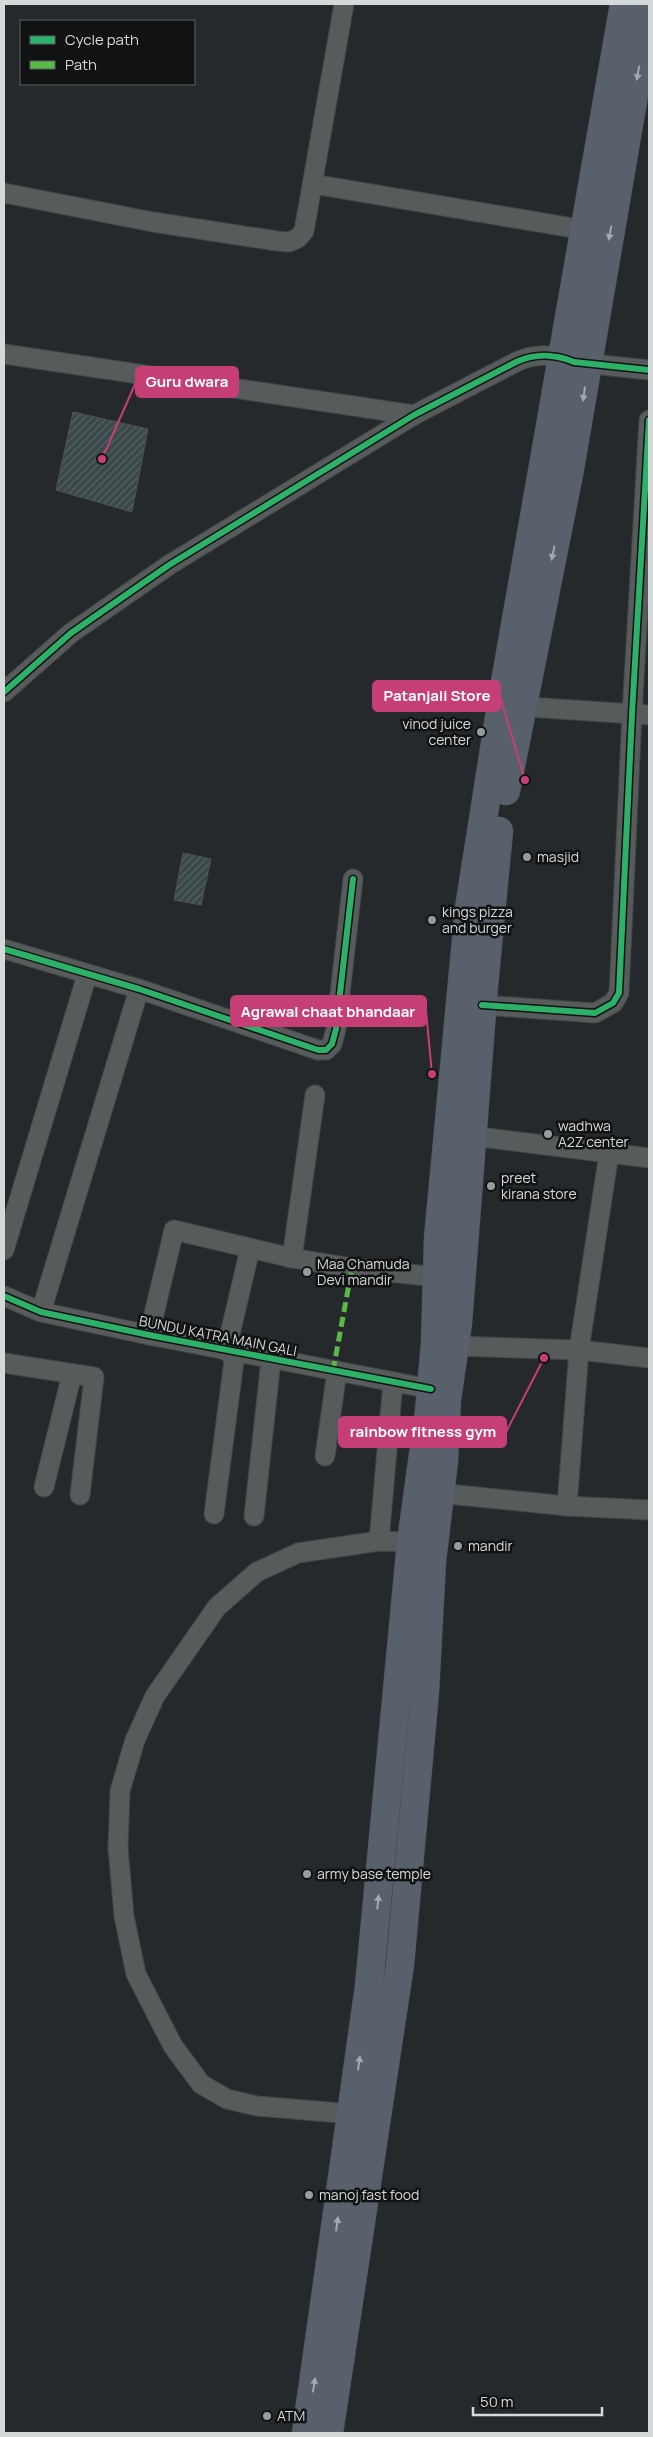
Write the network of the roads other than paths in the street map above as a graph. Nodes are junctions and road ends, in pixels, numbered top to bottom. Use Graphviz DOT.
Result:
graph roads {
  1 [pos="344,4"];
  2 [pos="624,4"];
  3 [pos="649,8"];
  4 [pos="313,184"];
  5 [pos="4,193"];
  6 [pos="585,230"];
  7 [pos="4,354"];
  8 [pos="575,360"];
  9 [pos="649,370"];
  10 [pos="414,415"];
  11 [pos="649,420"];
  12 [pos="4,692"];
  13 [pos="512,706"];
  14 [pos="640,715"];
  15 [pos="353,879"];
  16 [pos="4,949"];
  17 [pos="87,975"];
  18 [pos="139,989"];
  19 [pos="482,1006"];
  20 [pos="315,1095"];
  21 [pos="472,1136"];
  22 [pos="609,1153"];
  23 [pos="649,1158"];
  24 [pos="250,1249"];
  25 [pos="4,1250"];
  26 [pos="292,1258"];
  27 [pos="437,1277"];
  28 [pos="4,1296"];
  29 [pos="41,1312"];
  30 [pos="149,1335"];
  31 [pos="454,1346"];
  32 [pos="580,1350"];
  33 [pos="230,1352"];
  34 [pos="649,1358"];
  35 [pos="272,1360"];
  36 [pos="4,1363"];
  37 [pos="337,1372"];
  38 [pos="72,1374"];
  39 [pos="393,1382"];
  40 [pos="431,1388"];
  41 [pos="325,1456"];
  42 [pos="44,1487"];
  43 [pos="429,1492"];
  44 [pos="80,1495"];
  45 [pos="568,1506"];
  46 [pos="649,1510"];
  47 [pos="214,1514"];
  48 [pos="254,1516"];
  49 [pos="379,1542"];
  50 [pos="411,1542"];
  51 [pos="352,2114"];
  52 [pos="306,2433"];
  53 [pos="329,2433"];
  1 -- 4 [label="street"];
  2 -- 6 [label="highway"];
  3 -- 8 [label="highway, one-way"];
  4 -- 5 [label="street"];
  4 -- 6 [label="street"];
  6 -- 8 [label="highway"];
  7 -- 10 [label="street"];
  8 -- 9 [label="street"];
  8 -- 10 [label="street"];
  8 -- 13 [label="highway"];
  10 -- 12 [label="street"];
  11 -- 14 [label="street"];
  13 -- 14 [label="street"];
  13 -- 19 [label="highway"];
  13 -- 27 [label="highway"];
  14 -- 19 [label="street"];
  15 -- 18 [label="street"];
  16 -- 17 [label="street"];
  17 -- 18 [label="street"];
  17 -- 25 [label="street"];
  18 -- 29 [label="street"];
  19 -- 21 [label="highway"];
  20 -- 26 [label="street"];
  21 -- 22 [label="street"];
  21 -- 31 [label="highway"];
  22 -- 23 [label="street"];
  22 -- 32 [label="street"];
  24 -- 26 [label="street"];
  24 -- 30 [label="street"];
  24 -- 33 [label="street"];
  26 -- 27 [label="street"];
  27 -- 40 [label="highway"];
  28 -- 29 [label="street, BUNDU KATRA MAIN GALI"];
  29 -- 30 [label="street, BUNDU KATRA MAIN GALI"];
  30 -- 33 [label="street, BUNDU KATRA MAIN GALI"];
  31 -- 32 [label="street"];
  31 -- 43 [label="highway"];
  32 -- 34 [label="street"];
  32 -- 45 [label="street"];
  33 -- 35 [label="street, BUNDU KATRA MAIN GALI"];
  33 -- 47 [label="street"];
  35 -- 37 [label="street, BUNDU KATRA MAIN GALI"];
  35 -- 48 [label="street"];
  36 -- 38 [label="street"];
  37 -- 39 [label="street, BUNDU KATRA MAIN GALI"];
  37 -- 41 [label="street"];
  38 -- 42 [label="street"];
  38 -- 44 [label="street"];
  39 -- 40 [label="street, BUNDU KATRA MAIN GALI"];
  39 -- 49 [label="street"];
  40 -- 43 [label="highway"];
  43 -- 45 [label="street"];
  43 -- 50 [label="highway"];
  43 -- 53 [label="highway"];
  45 -- 46 [label="street"];
  49 -- 50 [label="street"];
  49 -- 51 [label="street"];
  51 -- 50 [label="highway, one-way"];
  52 -- 51 [label="highway, one-way"];
}
